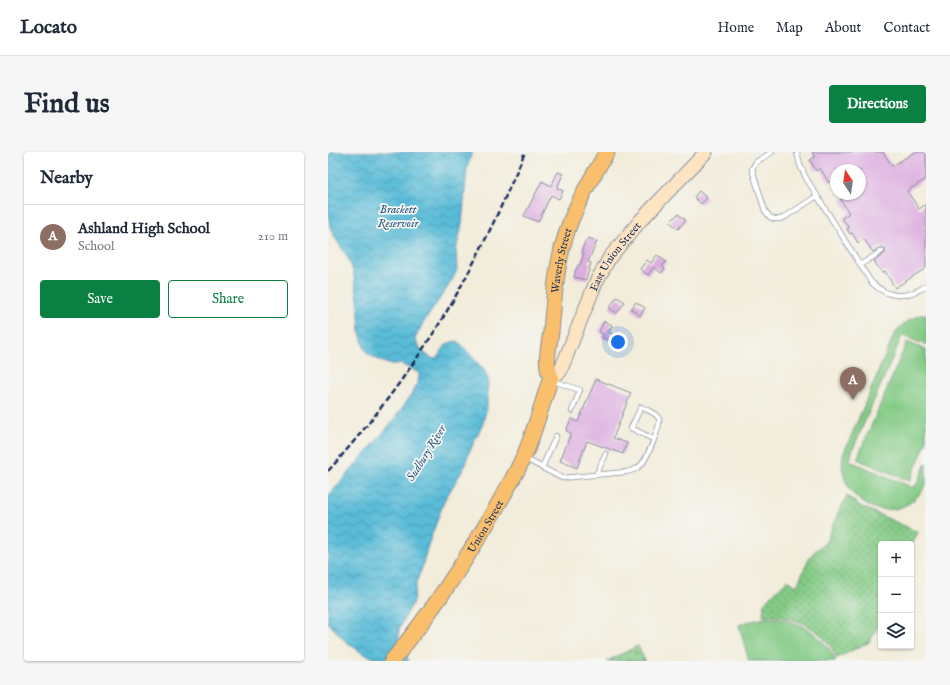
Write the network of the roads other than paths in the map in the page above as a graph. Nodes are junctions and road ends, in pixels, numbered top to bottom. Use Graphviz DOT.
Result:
graph roads {
  1 [pos="607,152"];
  2 [pos="706,152"];
  3 [pos="772,152"];
  4 [pos="797,152"];
  5 [pos="817,196"];
  6 [pos="882,251"];
  7 [pos="860,265"];
  8 [pos="926,286"];
  9 [pos="550,378"];
  10 [pos="572,412"];
  11 [pos="556,436"];
  12 [pos="653,439"];
  13 [pos="606,454"];
  14 [pos="523,458"];
  15 [pos="542,468"];
  16 [pos="596,475"];
  17 [pos="392,661"];
  1 -- 9 [label="main road, Waverly Street"];
  2 -- 9 [label="street, East Union Street"];
  3 -- 5 [label="lane"];
  4 -- 5 [label="lane"];
  5 -- 7 [label="lane"];
  6 -- 7 [label="lane"];
  7 -- 8 [label="lane"];
  9 -- 10 [label="lane"];
  9 -- 14 [label="main road, Union Street"];
  11 -- 15 [label="lane"];
  12 -- 12 [label="lane"];
  12 -- 16 [label="lane"];
  13 -- 16 [label="lane"];
  14 -- 15 [label="lane"];
  14 -- 17 [label="main road, Union Street"];
  15 -- 16 [label="lane"];
}
